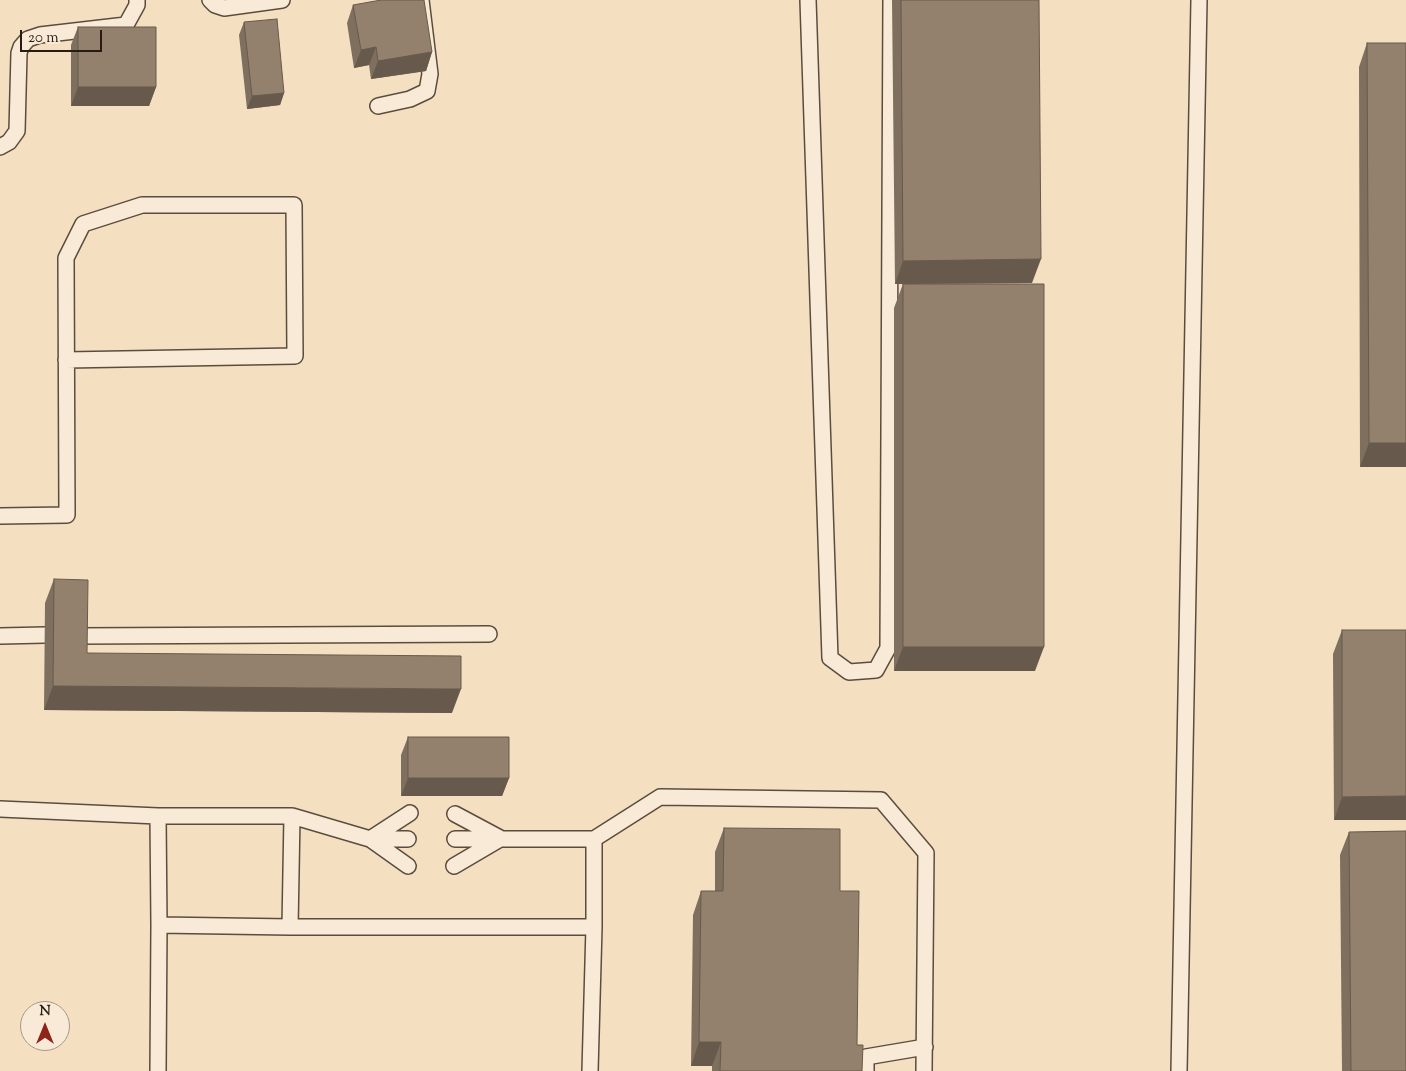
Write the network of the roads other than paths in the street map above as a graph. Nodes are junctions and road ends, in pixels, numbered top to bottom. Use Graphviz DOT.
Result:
graph roads {
  1 [pos="137,0"];
  2 [pos="210,0"];
  3 [pos="282,0"];
  4 [pos="421,0"];
  5 [pos="808,0"];
  6 [pos="891,0"];
  7 [pos="1199,0"];
  8 [pos="378,106"];
  9 [pos="0,146"];
  10 [pos="66,360"];
  11 [pos="0,516"];
  12 [pos="490,634"];
  13 [pos="45,635"];
  14 [pos="0,636"];
  15 [pos="79,636"];
  16 [pos="0,810"];
  17 [pos="410,813"];
  18 [pos="455,814"];
  19 [pos="158,816"];
  20 [pos="292,816"];
  21 [pos="502,838"];
  22 [pos="370,839"];
  23 [pos="408,839"];
  24 [pos="455,839"];
  25 [pos="594,839"];
  26 [pos="408,866"];
  27 [pos="454,866"];
  28 [pos="159,925"];
  29 [pos="290,927"];
  30 [pos="594,927"];
  31 [pos="925,1047"];
  32 [pos="158,1071"];
  33 [pos="590,1071"];
  34 [pos="866,1071"];
  35 [pos="924,1071"];
  36 [pos="1179,1071"];
  1 -- 9 [label="lane"];
  2 -- 3 [label="lane"];
  4 -- 8 [label="lane"];
  5 -- 6 [label="lane"];
  7 -- 36 [label="lane"];
  10 -- 10 [label="lane"];
  10 -- 11 [label="lane"];
  12 -- 15 [label="lane"];
  13 -- 14 [label="lane"];
  16 -- 19 [label="lane"];
  17 -- 22 [label="lane"];
  18 -- 21 [label="lane"];
  19 -- 20 [label="lane"];
  19 -- 28 [label="lane"];
  20 -- 22 [label="lane"];
  20 -- 29 [label="lane"];
  21 -- 24 [label="lane"];
  21 -- 25 [label="lane"];
  21 -- 27 [label="lane"];
  22 -- 23 [label="lane"];
  22 -- 26 [label="lane"];
  25 -- 30 [label="lane"];
  25 -- 31 [label="lane"];
  28 -- 29 [label="lane"];
  28 -- 32 [label="lane"];
  29 -- 30 [label="lane"];
  30 -- 33 [label="lane"];
  31 -- 34 [label="lane"];
  31 -- 35 [label="lane"];
}
